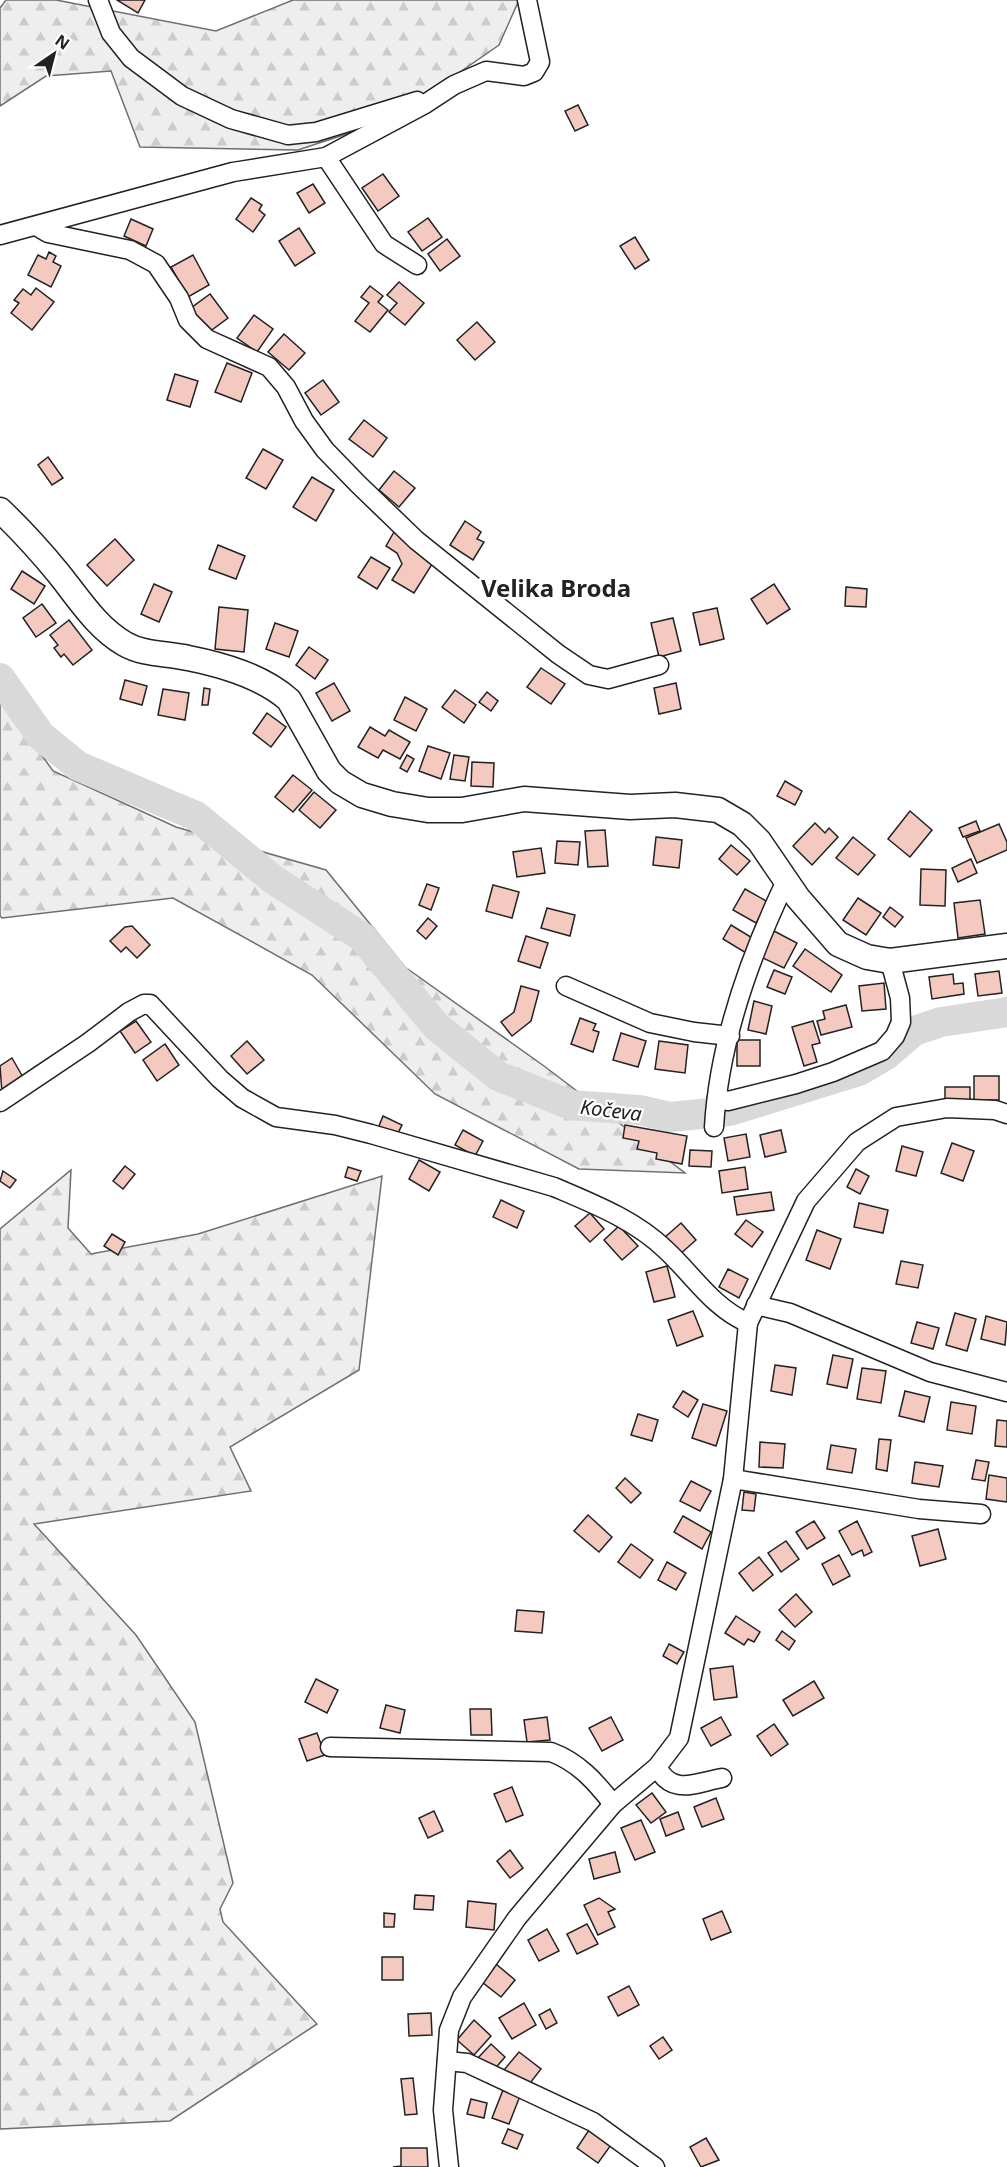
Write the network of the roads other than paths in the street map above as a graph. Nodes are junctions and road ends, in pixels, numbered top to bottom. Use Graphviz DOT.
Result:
graph roads {
  1 [pos="98,0"];
  2 [pos="527,0"];
  3 [pos="425,104"];
  4 [pos="326,157"];
  5 [pos="36,226"];
  6 [pos="0,235"];
  7 [pos="417,265"];
  8 [pos="0,510"];
  9 [pos="659,665"];
  10 [pos="786,881"];
  11 [pos="1007,946"];
  12 [pos="890,962"];
  13 [pos="566,986"];
  14 [pos="730,1036"];
  15 [pos="716,1100"];
  16 [pos="0,1102"];
  17 [pos="1007,1114"];
  18 [pos="715,1125"];
  19 [pos="756,1305"];
  20 [pos="748,1323"];
  21 [pos="1007,1392"];
  22 [pos="733,1479"];
  23 [pos="981,1514"];
  24 [pos="330,1747"];
  25 [pos="657,1767"];
  26 [pos="722,1778"];
  27 [pos="613,1804"];
  28 [pos="447,2061"];
  29 [pos="449,2167"];
  30 [pos="655,2167"];
  1 -- 3 [label="street"];
  2 -- 3 [label="street"];
  3 -- 4 [label="street"];
  4 -- 5 [label="street"];
  4 -- 7 [label="street"];
  5 -- 6 [label="street"];
  5 -- 9 [label="street"];
  8 -- 10 [label="main road"];
  10 -- 12 [label="main road"];
  10 -- 14 [label="street"];
  11 -- 12 [label="main road"];
  12 -- 15 [label="street"];
  13 -- 14 [label="street"];
  14 -- 15 [label="street"];
  15 -- 18 [label="street"];
  16 -- 20 [label="street"];
  17 -- 19 [label="street"];
  19 -- 20 [label="street"];
  19 -- 21 [label="street"];
  20 -- 22 [label="street"];
  22 -- 23 [label="street"];
  22 -- 25 [label="street"];
  24 -- 27 [label="street"];
  25 -- 26 [label="street"];
  25 -- 27 [label="street"];
  27 -- 28 [label="street"];
  28 -- 29 [label="street"];
  28 -- 30 [label="street"];
}
